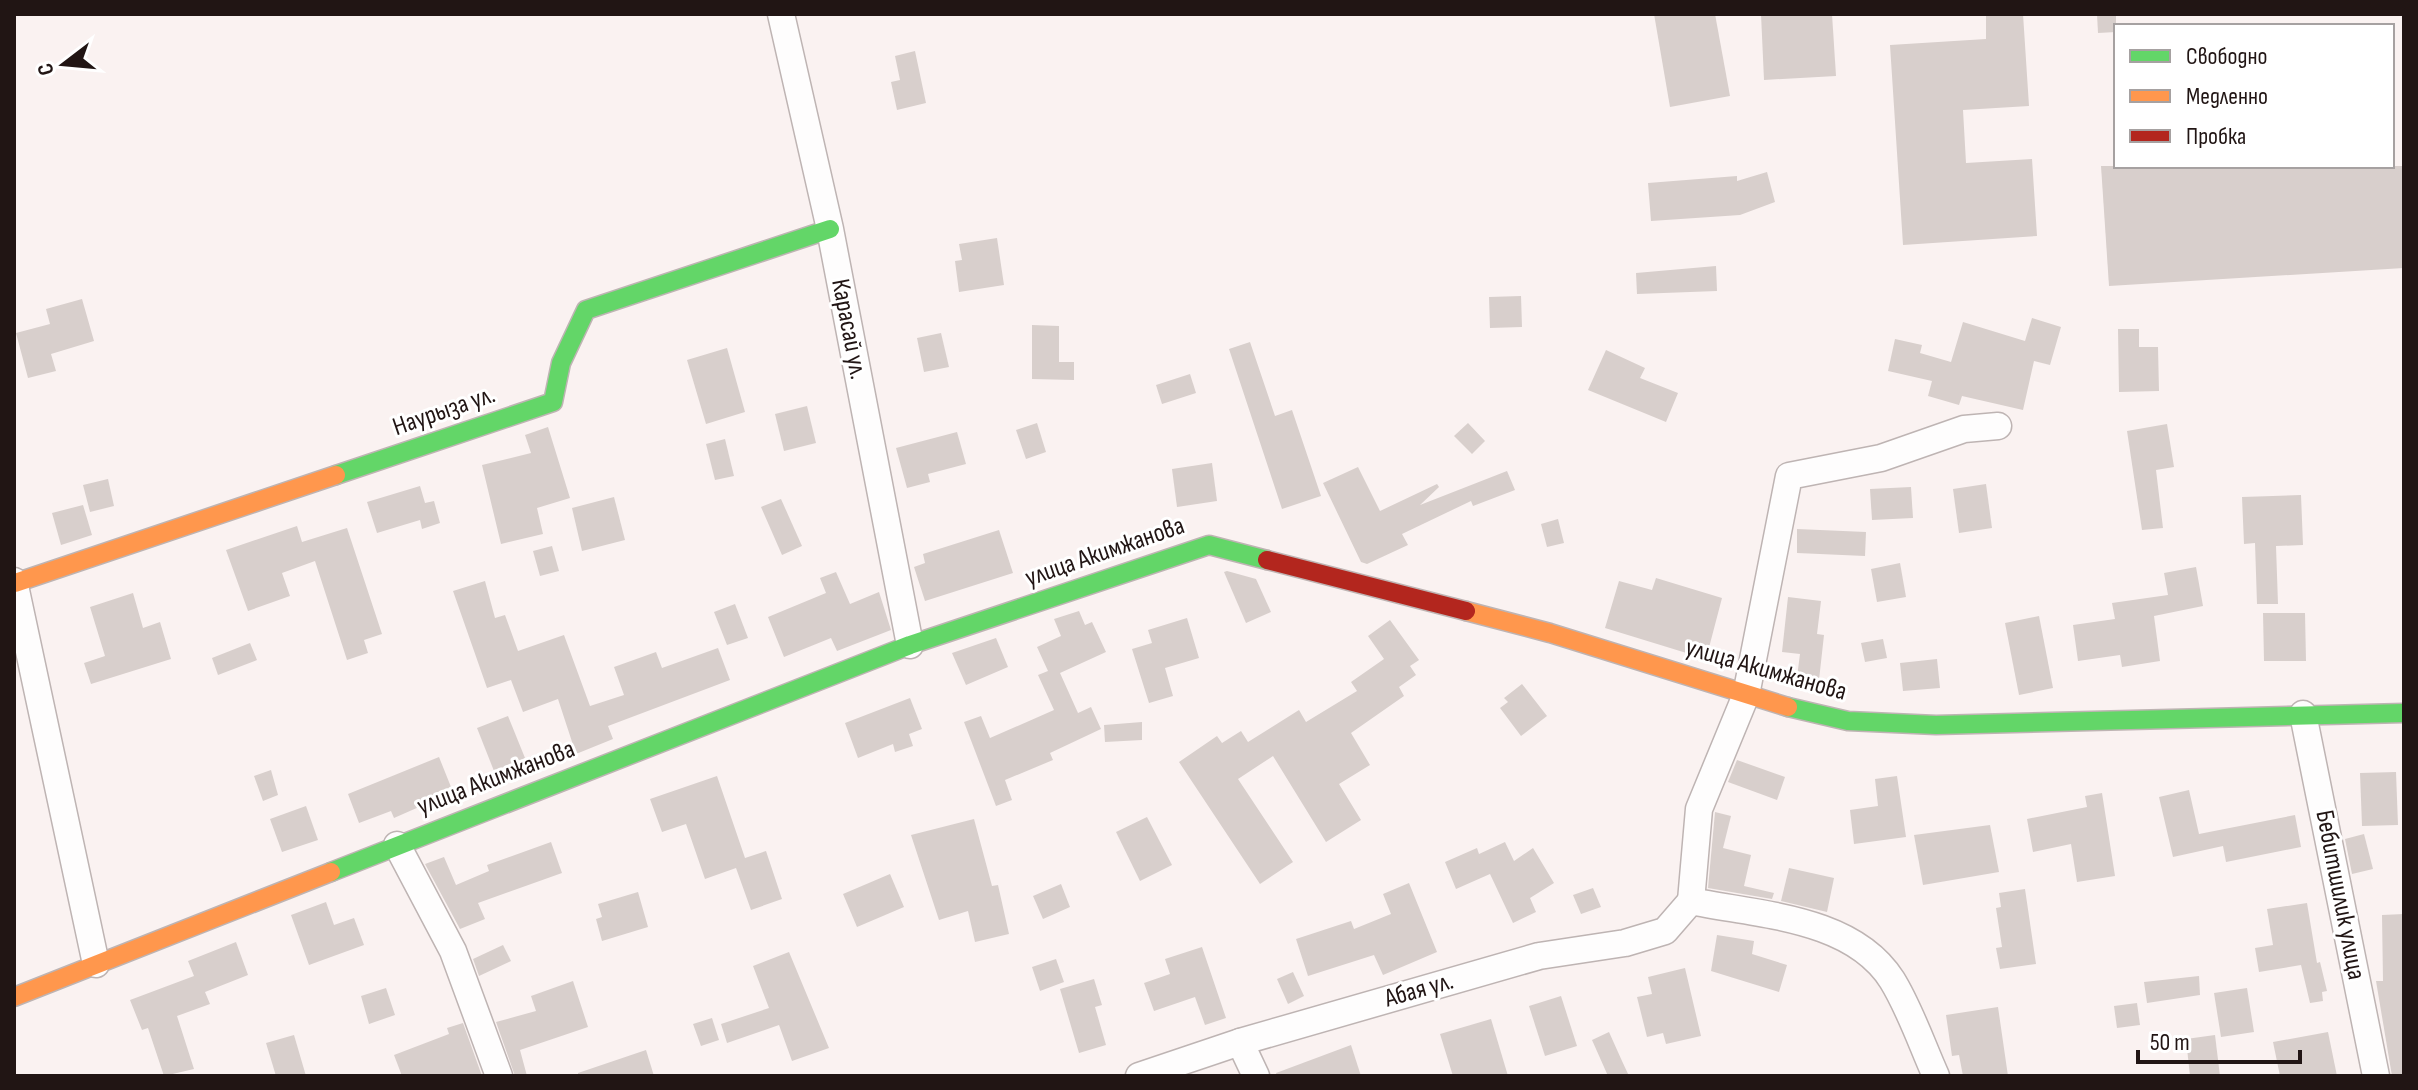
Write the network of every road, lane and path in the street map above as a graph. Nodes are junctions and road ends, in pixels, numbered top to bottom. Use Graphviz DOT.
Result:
graph roads {
  1 [pos="781,14"];
  2 [pos="830,229"];
  3 [pos="1998,426"];
  4 [pos="14,582"];
  5 [pos="910,645"];
  6 [pos="1746,695"];
  7 [pos="2404,713"];
  8 [pos="2303,714"];
  9 [pos="397,845"];
  10 [pos="1691,901"];
  11 [pos="96,964"];
  12 [pos="14,997"];
  13 [pos="1240,1042"];
  14 [pos="499,1076"];
  15 [pos="1139,1076"];
  16 [pos="1256,1076"];
  17 [pos="1936,1076"];
  18 [pos="2376,1076"];
  1 -- 2 [label="street, Карасай ул."];
  2 -- 4 [label="street, Наурыза ул."];
  2 -- 5 [label="street, Карасай ул."];
  3 -- 6 [label="street"];
  4 -- 11 [label="street"];
  5 -- 6 [label="street, улица Акимжанова"];
  5 -- 9 [label="street, улица Акимжанова"];
  6 -- 8 [label="street, улица Акимжанова"];
  6 -- 10 [label="street"];
  7 -- 8 [label="street, улица Акимжанова"];
  8 -- 18 [label="street, Бебитшилик улица"];
  9 -- 11 [label="street, улица Акимжанова"];
  9 -- 14 [label="street"];
  10 -- 13 [label="street, Абая ул."];
  10 -- 17 [label="street"];
  11 -- 12 [label="street, улица Акимжанова"];
  13 -- 15 [label="street, Абая ул."];
  13 -- 16 [label="street"];
}
